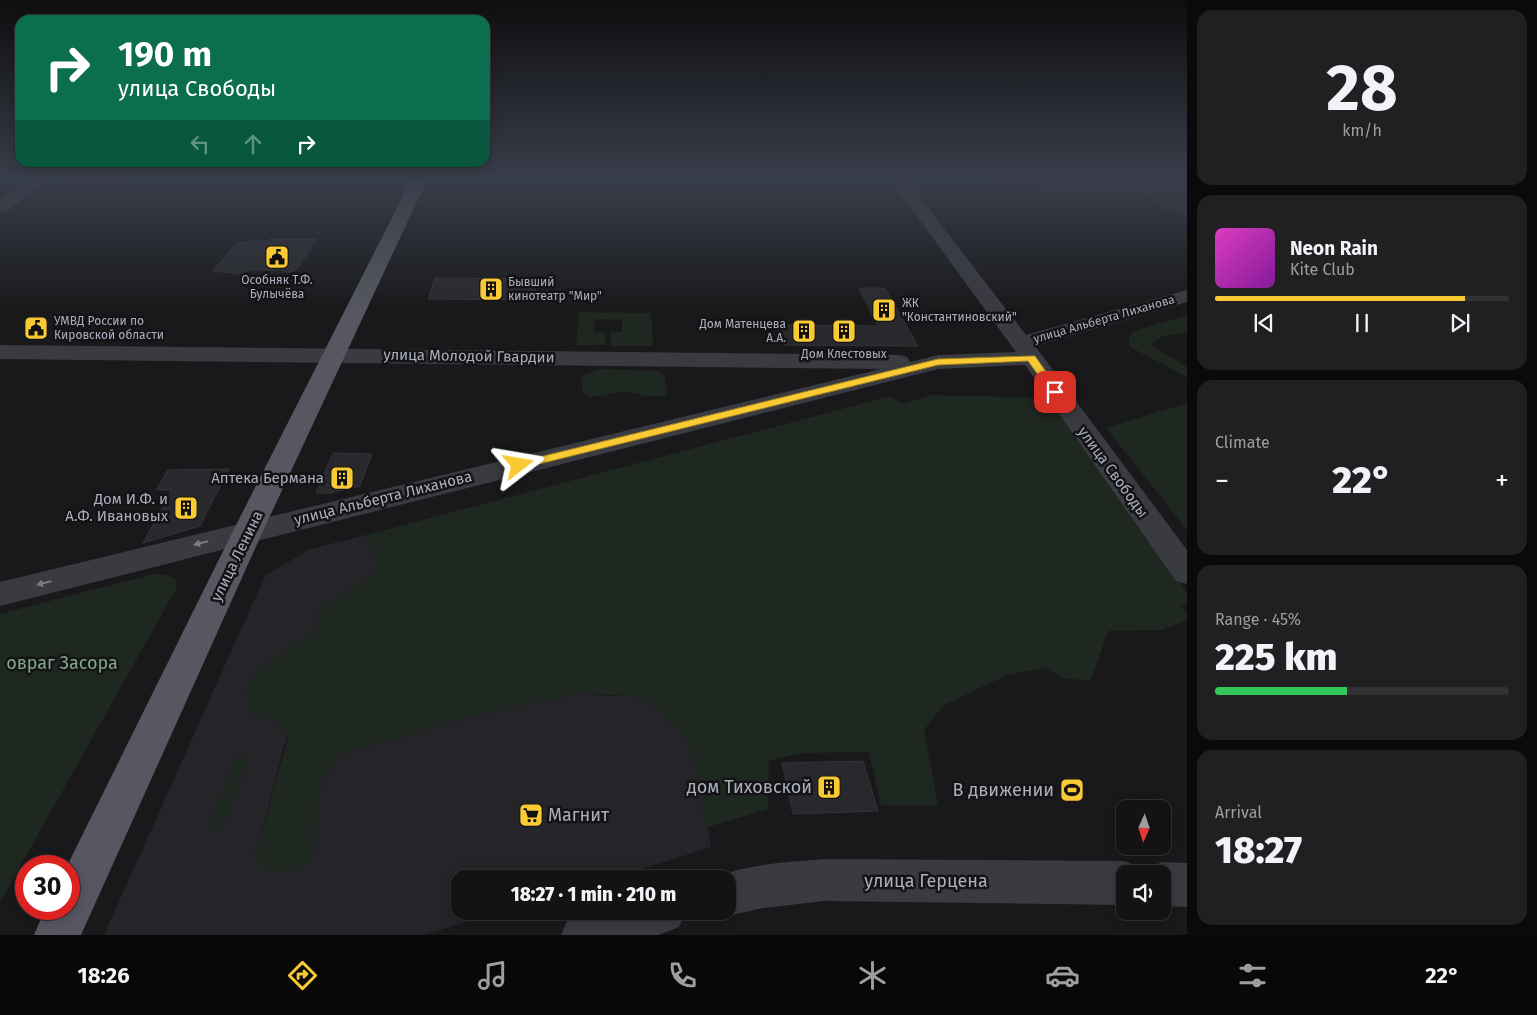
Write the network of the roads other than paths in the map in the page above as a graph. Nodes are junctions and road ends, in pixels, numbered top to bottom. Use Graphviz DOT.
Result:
graph roads {
  1 [pos="399,222"];
  2 [pos="930,222"];
  3 [pos="1187,296"];
  4 [pos="1026,351"];
  5 [pos="0,352"];
  6 [pos="334,355"];
  7 [pos="938,362"];
  8 [pos="248,531"];
  9 [pos="1187,573"];
  10 [pos="0,594"];
  11 [pos="1116,884"];
  12 [pos="1171,884"];
  13 [pos="1187,885"];
  14 [pos="736,892"];
  15 [pos="633,920"];
  16 [pos="57,935"];
  17 [pos="584,935"];
  1 -- 6 [label="main road, улица Ленина"];
  2 -- 4 [label="street, улица Свободы"];
  3 -- 4 [label="street, улица Альберта Лиханова"];
  4 -- 7 [label="street, улица Альберта Лиханова"];
  4 -- 9 [label="street, улица Свободы"];
  5 -- 6 [label="street, улица Молодой Гвардии"];
  6 -- 7 [label="street, улица Молодой Гвардии"];
  6 -- 8 [label="main road, улица Ленина"];
  7 -- 8 [label="street, улица Альберта Лиханова"];
  8 -- 10 [label="street, улица Альберта Лиханова, one-way"];
  8 -- 16 [label="main road, улица Ленина"];
  11 -- 14 [label="street, улица Герцена"];
  12 -- 13 [label="street"];
  15 -- 17 [label="street"];
}
